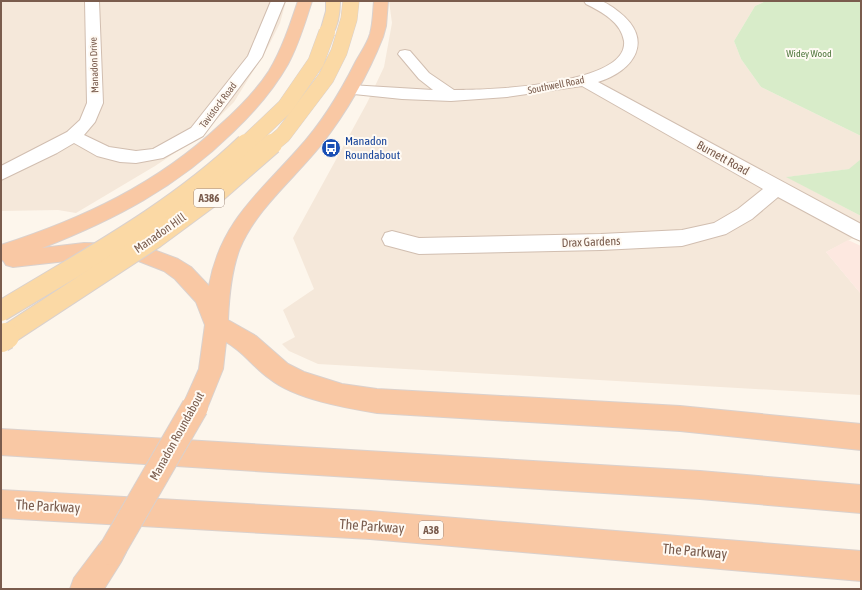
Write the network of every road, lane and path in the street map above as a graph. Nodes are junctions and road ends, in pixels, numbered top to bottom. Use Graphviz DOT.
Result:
graph roads {
  1 [pos="92,1"];
  2 [pos="278,1"];
  3 [pos="305,1"];
  4 [pos="333,1"];
  5 [pos="351,1"];
  6 [pos="381,1"];
  7 [pos="600,3"];
  8 [pos="405,54"];
  9 [pos="585,81"];
  10 [pos="350,90"];
  11 [pos="451,96"];
  12 [pos="73,136"];
  13 [pos="1,174"];
  14 [pos="776,188"];
  15 [pos="861,233"];
  16 [pos="392,239"];
  17 [pos="1,252"];
  18 [pos="1,260"];
  19 [pos="1,312"];
  20 [pos="216,324"];
  21 [pos="1,339"];
  22 [pos="861,428"];
  23 [pos="796,429"];
  24 [pos="861,437"];
  25 [pos="1,442"];
  26 [pos="861,499"];
  27 [pos="1,504"];
  28 [pos="861,566"];
  29 [pos="85,589"];
  1 -- 12 [label="street, Manadon Drive"];
  2 -- 12 [label="street, Tavistock Road"];
  3 -- 17 [label="highway"];
  4 -- 19 [label="main road, Manadon Hill / A386, bridge"];
  5 -- 21 [label="main road, Manadon Hill / A386, bridge"];
  6 -- 10 [label="highway"];
  7 -- 9 [label="street, Southwell Road"];
  8 -- 11 [label="street"];
  9 -- 11 [label="street, Southwell Road"];
  9 -- 14 [label="street, Burnett Road"];
  10 -- 11 [label="street, Southwell Road"];
  10 -- 20 [label="highway"];
  12 -- 13 [label="street, Manadon Drive"];
  14 -- 15 [label="street, Burnett Road"];
  14 -- 16 [label="street, Drax Gardens"];
  18 -- 20 [label="highway, Manadon Roundabout"];
  20 -- 23 [label="highway"];
  20 -- 29 [label="highway, Manadon Roundabout, bridge"];
  22 -- 23 [label="highway"];
  23 -- 24 [label="highway"];
  25 -- 26 [label="highway"];
  27 -- 28 [label="highway, The Parkway / A38"];
}
